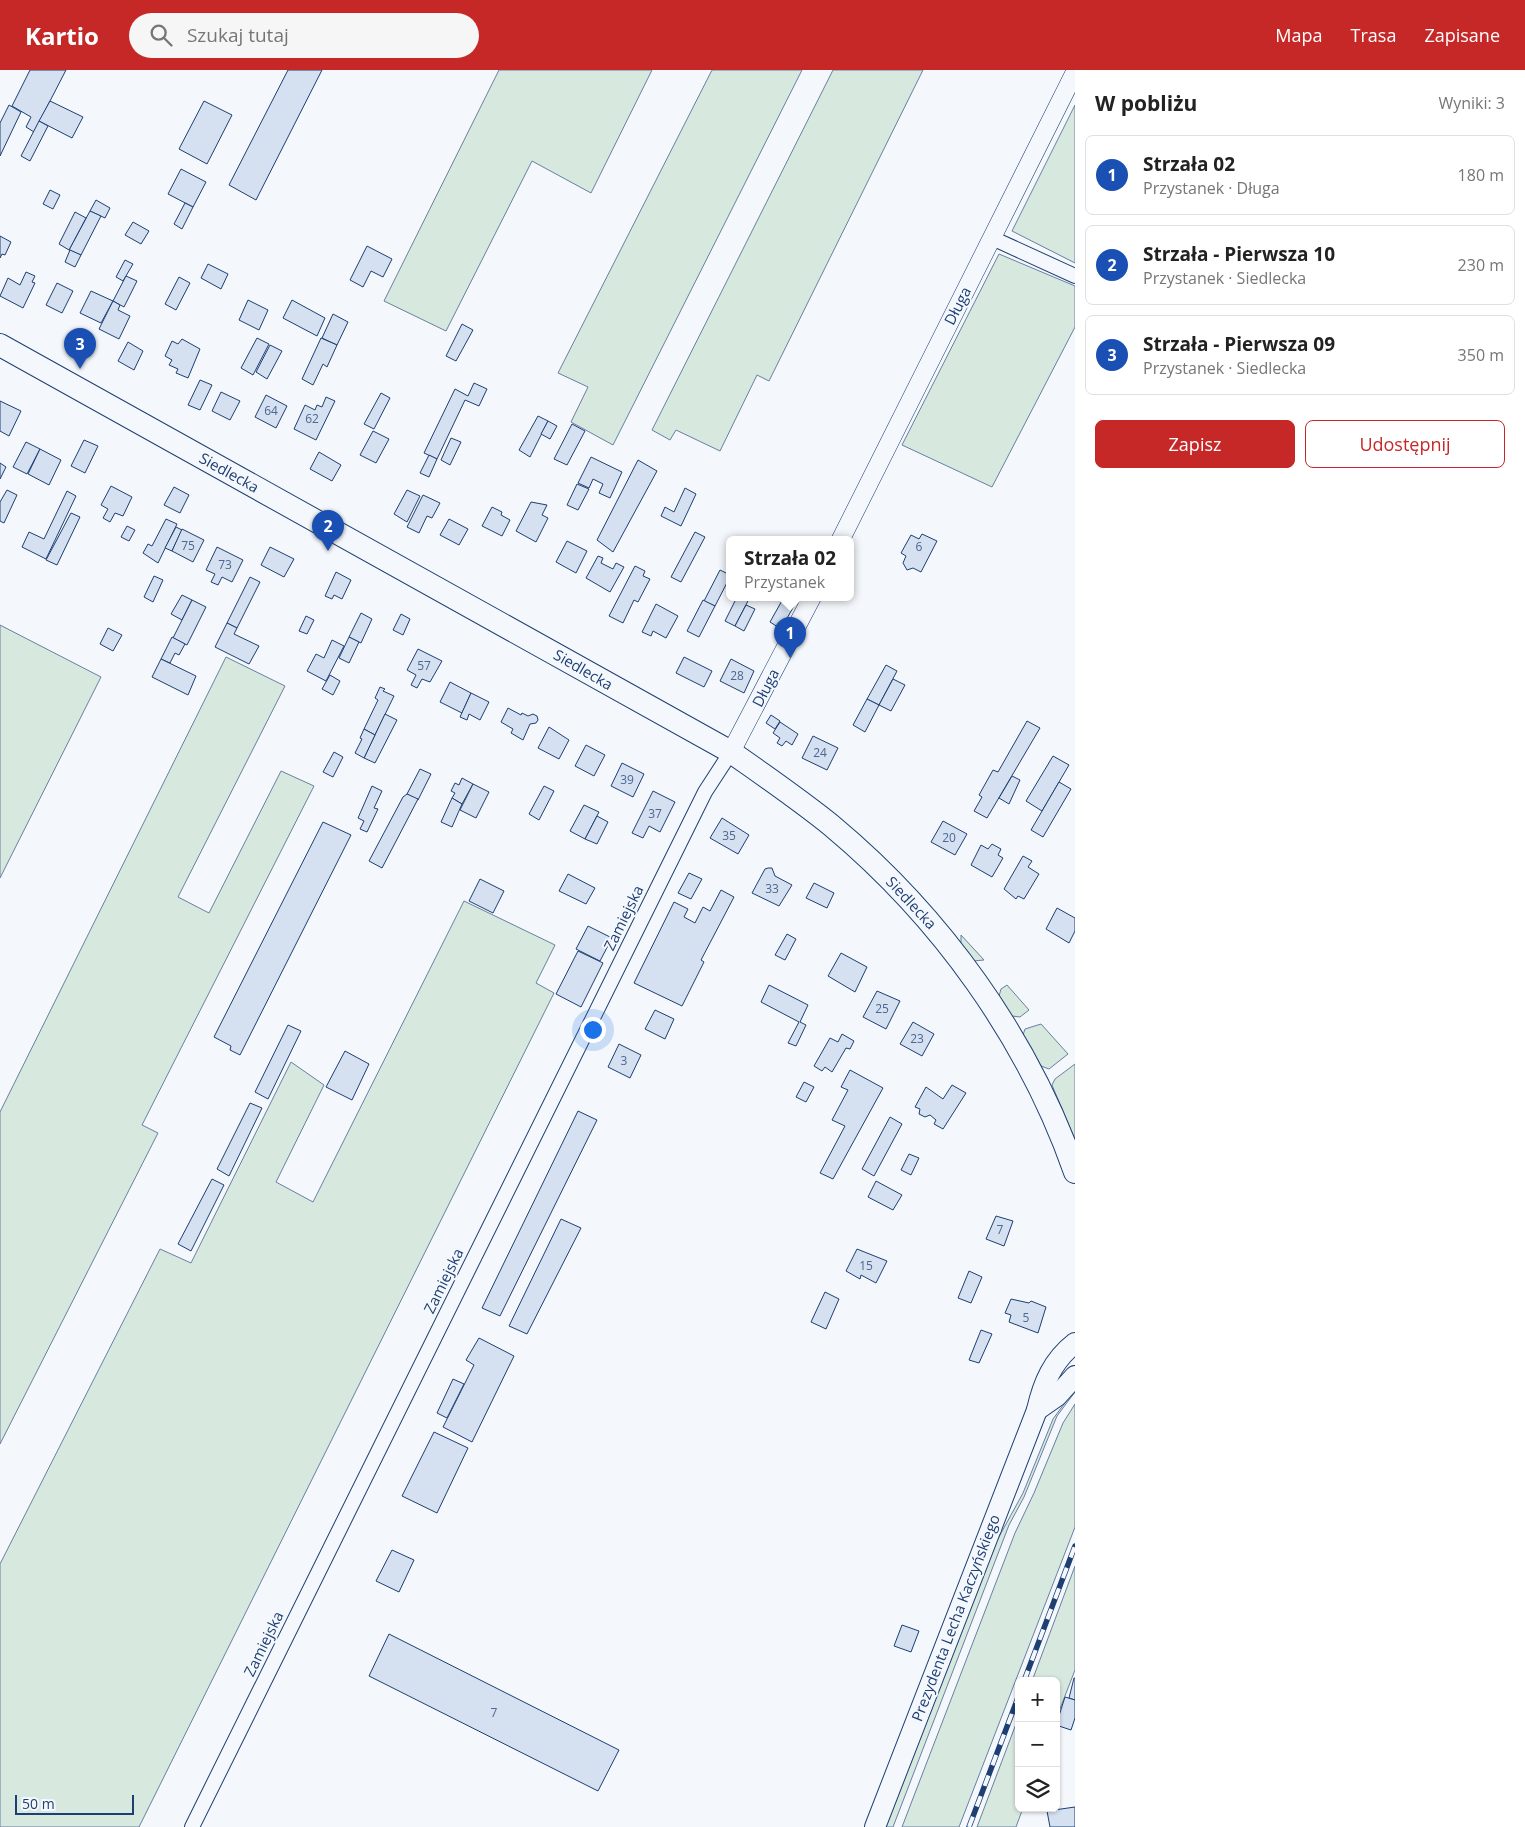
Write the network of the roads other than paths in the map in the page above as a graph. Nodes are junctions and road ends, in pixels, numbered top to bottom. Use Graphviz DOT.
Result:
graph roads {
  1 [pos="1075,72"];
  2 [pos="992,238"];
  3 [pos="1075,276"];
  4 [pos="0,345"];
  5 [pos="843,536"];
  6 [pos="810,601"];
  7 [pos="731,752"];
  8 [pos="1075,1172"];
  9 [pos="1075,1343"];
  10 [pos="1075,1376"];
  11 [pos="1037,1410"];
  12 [pos="192,1827"];
  13 [pos="875,1827"];
  1 -- 2 [label="street, Długa"];
  2 -- 3 [label="street"];
  2 -- 5 [label="street, Długa"];
  4 -- 7 [label="main road, Siedlecka"];
  6 -- 7 [label="street, Długa"];
  7 -- 8 [label="main road, Siedlecka"];
  7 -- 12 [label="street, Zamiejska"];
  9 -- 11 [label="main road, Prezydenta Lecha Kaczyńskiego"];
  10 -- 11 [label="main road"];
  11 -- 13 [label="main road, Prezydenta Lecha Kaczyńskiego"];
}
